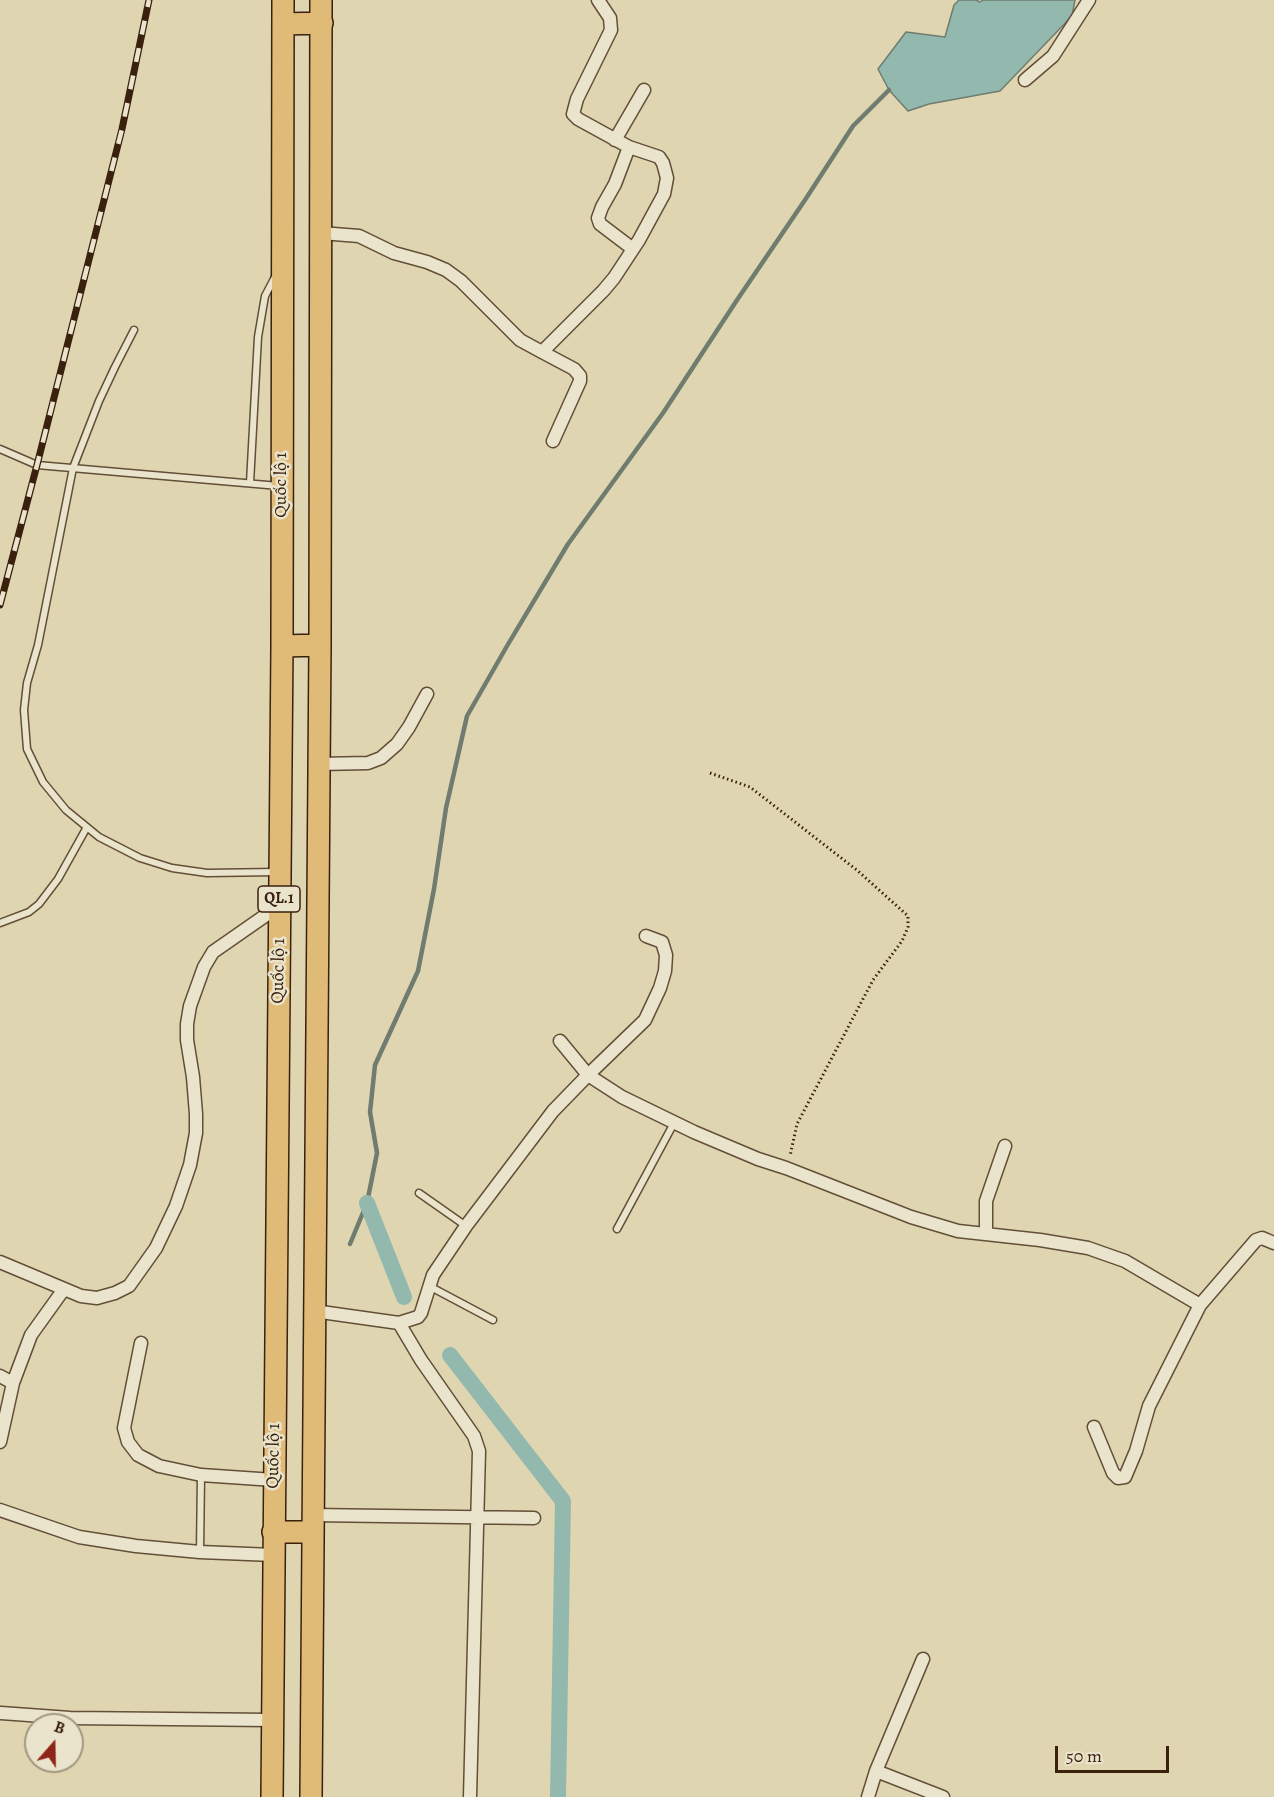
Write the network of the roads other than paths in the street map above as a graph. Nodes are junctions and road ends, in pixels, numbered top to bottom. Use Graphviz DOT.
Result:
graph roads {
  1 [pos="283,0"];
  2 [pos="321,0"];
  3 [pos="598,0"];
  4 [pos="1089,0"];
  5 [pos="321,23"];
  6 [pos="283,24"];
  7 [pos="1025,80"];
  8 [pos="644,90"];
  9 [pos="615,140"];
  10 [pos="629,147"];
  11 [pos="321,233"];
  12 [pos="633,249"];
  13 [pos="283,265"];
  14 [pos="134,330"];
  15 [pos="542,352"];
  16 [pos="553,441"];
  17 [pos="0,448"];
  18 [pos="73,468"];
  19 [pos="250,483"];
  20 [pos="282,487"];
  21 [pos="320,645"];
  22 [pos="282,646"];
  23 [pos="427,694"];
  24 [pos="320,764"];
  25 [pos="87,827"];
  26 [pos="280,872"];
  27 [pos="279,906"];
  28 [pos="0,923"];
  29 [pos="646,936"];
  30 [pos="560,1041"];
  31 [pos="588,1075"];
  32 [pos="674,1123"];
  33 [pos="1005,1146"];
  34 [pos="419,1193"];
  35 [pos="466,1226"];
  36 [pos="616,1229"];
  37 [pos="986,1234"];
  38 [pos="1274,1243"];
  39 [pos="0,1262"];
  40 [pos="429,1286"];
  41 [pos="64,1289"];
  42 [pos="1200,1305"];
  43 [pos="314,1311"];
  44 [pos="493,1320"];
  45 [pos="399,1323"];
  46 [pos="141,1343"];
  47 [pos="0,1376"];
  48 [pos="13,1383"];
  49 [pos="1094,1427"];
  50 [pos="0,1442"];
  51 [pos="201,1475"];
  52 [pos="274,1480"];
  53 [pos="1,1511"];
  54 [pos="476,1517"];
  55 [pos="534,1518"];
  56 [pos="312,1523"];
  57 [pos="273,1532"];
  58 [pos="200,1552"];
  59 [pos="273,1555"];
  60 [pos="922,1659"];
  61 [pos="1,1713"];
  62 [pos="272,1719"];
  63 [pos="876,1771"];
  64 [pos="272,1797"];
  65 [pos="311,1797"];
  66 [pos="470,1797"];
  67 [pos="868,1797"];
  68 [pos="943,1797"];
  1 -- 6 [label="highway, Quốc lộ 1 / QL.1"];
  2 -- 5 [label="highway, QL.1"];
  3 -- 9 [label="street"];
  4 -- 7 [label="street"];
  5 -- 6 [label="highway"];
  5 -- 11 [label="highway, QL.1"];
  6 -- 13 [label="highway, Quốc lộ 1 / QL.1"];
  8 -- 9 [label="street"];
  9 -- 10 [label="street"];
  10 -- 12 [label="street"];
  10 -- 12 [label="street"];
  11 -- 15 [label="street"];
  11 -- 21 [label="highway, QL.1"];
  12 -- 15 [label="street"];
  13 -- 19 [label="lane"];
  13 -- 20 [label="highway, Quốc lộ 1 / QL.1"];
  14 -- 18 [label="lane"];
  15 -- 16 [label="street"];
  17 -- 18 [label="lane"];
  18 -- 19 [label="lane"];
  18 -- 25 [label="lane"];
  19 -- 20 [label="lane"];
  20 -- 22 [label="highway, Quốc lộ 1 / QL.1"];
  21 -- 22 [label="highway"];
  21 -- 24 [label="highway, QL.1"];
  22 -- 26 [label="highway, Quốc lộ 1 / QL.1"];
  23 -- 24 [label="street"];
  24 -- 43 [label="highway, QL.1"];
  25 -- 26 [label="lane"];
  25 -- 28 [label="lane"];
  26 -- 27 [label="highway, Quốc lộ 1 / QL.1"];
  27 -- 41 [label="street"];
  27 -- 52 [label="highway, Quốc lộ 1 / QL.1"];
  29 -- 31 [label="street"];
  30 -- 31 [label="street"];
  31 -- 32 [label="street"];
  31 -- 35 [label="street"];
  32 -- 36 [label="lane"];
  32 -- 37 [label="street"];
  33 -- 37 [label="street"];
  34 -- 35 [label="lane"];
  35 -- 40 [label="street"];
  37 -- 42 [label="street"];
  38 -- 42 [label="street"];
  39 -- 41 [label="street"];
  40 -- 44 [label="lane"];
  40 -- 45 [label="street"];
  41 -- 48 [label="street"];
  42 -- 49 [label="street"];
  43 -- 45 [label="street"];
  43 -- 56 [label="highway, QL.1"];
  45 -- 54 [label="street"];
  46 -- 51 [label="street"];
  47 -- 48 [label="street"];
  48 -- 50 [label="street"];
  51 -- 52 [label="street"];
  51 -- 58 [label="lane"];
  52 -- 57 [label="highway, Quốc lộ 1 / QL.1"];
  53 -- 58 [label="street"];
  54 -- 55 [label="street"];
  54 -- 56 [label="street"];
  54 -- 66 [label="street"];
  56 -- 57 [label="highway"];
  56 -- 65 [label="highway, QL.1"];
  57 -- 59 [label="highway, Quốc lộ 1 / QL.1"];
  58 -- 59 [label="street"];
  59 -- 62 [label="highway, Quốc lộ 1 / QL.1"];
  60 -- 63 [label="street"];
  61 -- 62 [label="street"];
  62 -- 64 [label="highway, Quốc lộ 1 / QL.1"];
  63 -- 67 [label="street"];
  63 -- 68 [label="street"];
}
